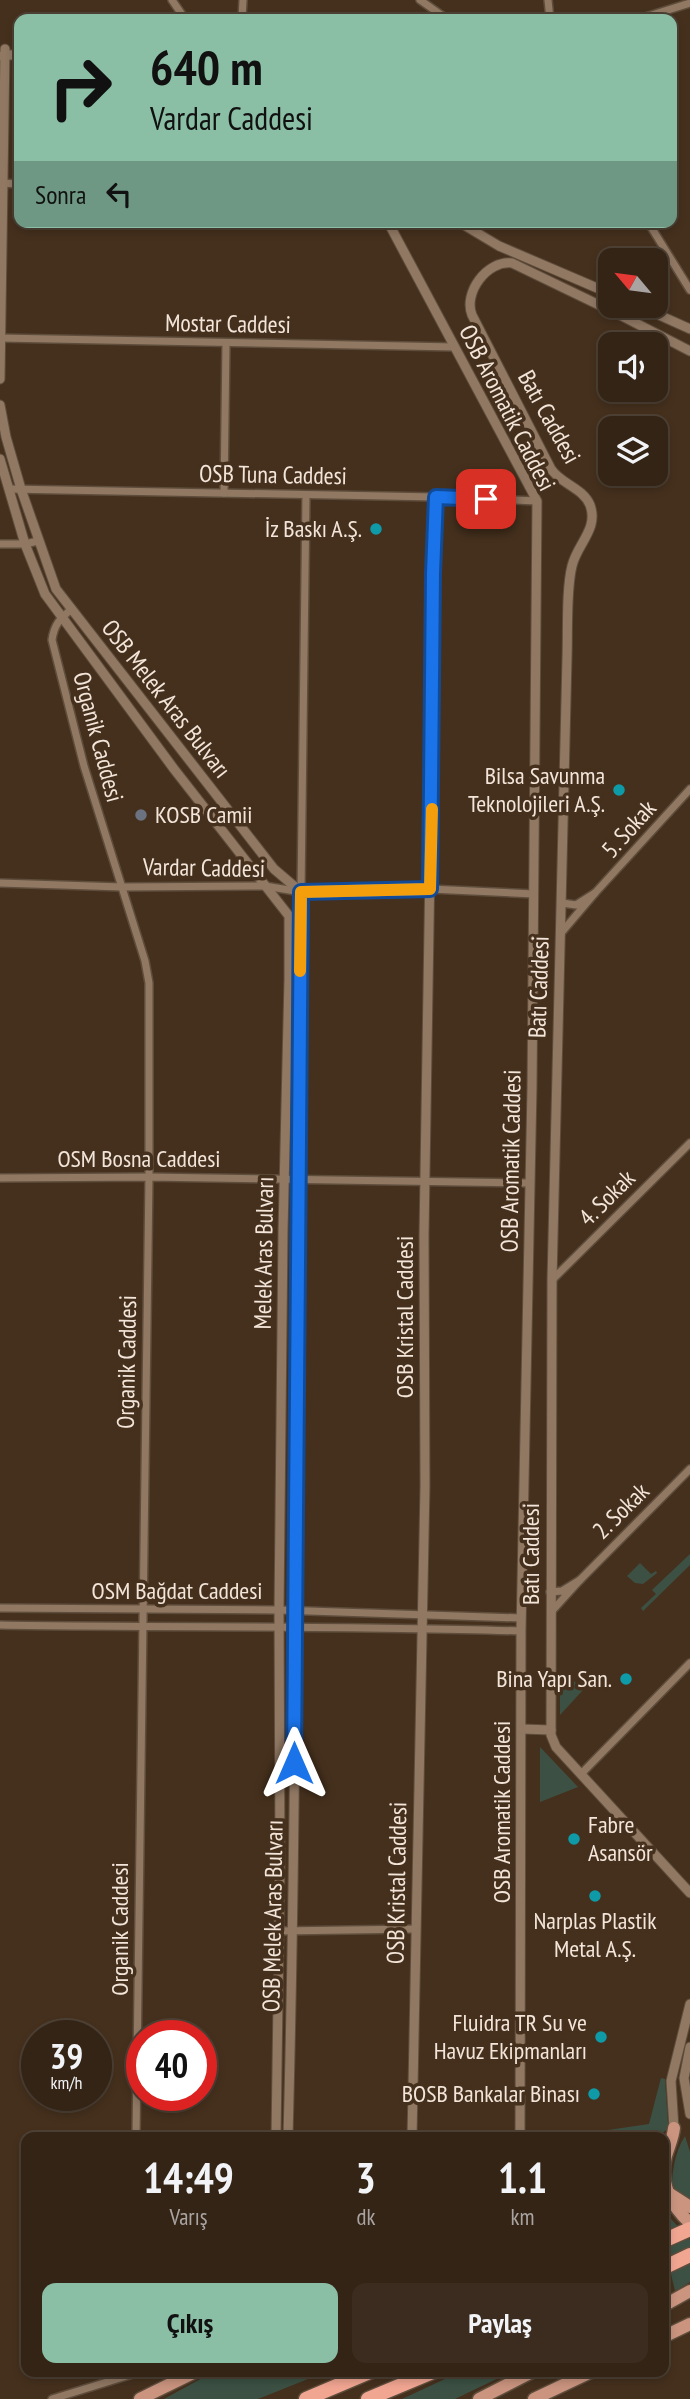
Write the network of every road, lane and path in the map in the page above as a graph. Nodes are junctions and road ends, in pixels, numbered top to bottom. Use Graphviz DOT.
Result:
graph roads {
  1 [pos="420,0"];
  2 [pos="690,3"];
  3 [pos="440,14"];
  4 [pos="655,14"];
  5 [pos="3,52"];
  6 [pos="2,183"];
  7 [pos="391,228"];
  8 [pos="469,228"];
  9 [pos="652,228"];
  10 [pos="598,288"];
  11 [pos="690,290"];
  12 [pos="666,318"];
  13 [pos="690,329"];
  14 [pos="1,338"];
  15 [pos="226,344"];
  16 [pos="455,347"];
  17 [pos="690,351"];
  18 [pos="0,379"];
  19 [pos="0,405"];
  20 [pos="0,458"];
  21 [pos="9,489"];
  22 [pos="21,489"];
  23 [pos="224,494"];
  24 [pos="306,495"];
  25 [pos="436,497"];
  26 [pos="537,501"];
  27 [pos="38,541"];
  28 [pos="0,544"];
  29 [pos="25,544"];
  30 [pos="72,609"];
  31 [pos="61,617"];
  32 [pos="147,708"];
  33 [pos="136,717"];
  34 [pos="690,789"];
  35 [pos="0,884"];
  36 [pos="265,886"];
  37 [pos="122,887"];
  38 [pos="430,889"];
  39 [pos="301,892"];
  40 [pos="595,893"];
  41 [pos="534,894"];
  42 [pos="562,903"];
  43 [pos="561,933"];
  44 [pos="690,1143"];
  45 [pos="149,1177"];
  46 [pos="0,1178"];
  47 [pos="284,1179"];
  48 [pos="298,1179"];
  49 [pos="425,1180"];
  50 [pos="530,1183"];
  51 [pos="552,1280"];
  52 [pos="690,1469"];
  53 [pos="580,1580"];
  54 [pos="551,1592"];
  55 [pos="0,1608"];
  56 [pos="142,1610"];
  57 [pos="279,1610"];
  58 [pos="295,1611"];
  59 [pos="550,1613"];
  60 [pos="422,1616"];
  61 [pos="522,1618"];
  62 [pos="0,1625"];
  63 [pos="280,1625"];
  64 [pos="295,1625"];
  65 [pos="142,1627"];
  66 [pos="422,1627"];
  67 [pos="521,1631"];
  68 [pos="690,1663"];
  69 [pos="522,1729"];
  70 [pos="551,1730"];
  71 [pos="581,1774"];
  72 [pos="689,1892"];
  73 [pos="416,1929"];
  74 [pos="293,1930"];
  75 [pos="279,1931"];
  76 [pos="690,2004"];
  77 [pos="690,2048"];
  78 [pos="674,2067"];
  79 [pos="688,2067"];
  80 [pos="687,2086"];
  81 [pos="690,2114"];
  82 [pos="674,2128"];
  83 [pos="136,2132"];
  84 [pos="276,2132"];
  85 [pos="288,2132"];
  86 [pos="412,2132"];
  87 [pos="520,2132"];
  88 [pos="669,2134"];
  89 [pos="669,2147"];
  90 [pos="669,2194"];
  91 [pos="669,2198"];
  92 [pos="690,2207"];
  93 [pos="690,2223"];
  94 [pos="690,2228"];
  95 [pos="669,2238"];
  96 [pos="690,2255"];
  97 [pos="669,2265"];
  98 [pos="690,2291"];
  99 [pos="669,2303"];
  100 [pos="690,2325"];
  101 [pos="669,2334"];
  102 [pos="121,2377"];
  103 [pos="185,2377"];
  104 [pos="358,2377"];
  105 [pos="421,2377"];
  106 [pos="522,2377"];
  107 [pos="580,2377"];
  108 [pos="52,2399"];
  109 [pos="140,2399"];
  110 [pos="306,2399"];
  111 [pos="368,2399"];
  112 [pos="479,2399"];
  113 [pos="534,2399"];
  1 -- 3 [label="street"];
  2 -- 4 [label="street"];
  5 -- 6 [label="street"];
  6 -- 14 [label="street"];
  7 -- 16 [label="street, OSB Aromatik Caddesi"];
  8 -- 10 [label="street"];
  9 -- 11 [label="street"];
  12 -- 13 [label="street"];
  14 -- 15 [label="street, Mostar Caddesi"];
  14 -- 18 [label="street"];
  15 -- 16 [label="street, Mostar Caddesi"];
  15 -- 23 [label="street"];
  16 -- 26 [label="street, OSB Aromatik Caddesi"];
  17 -- 42 [label="street, Batı Caddesi"];
  19 -- 22 [label="street, OSB Melek Aras Bulvarı"];
  20 -- 21 [label="street, Melek Aras Bulvarı"];
  21 -- 22 [label="street, OSB Tuna Caddesi"];
  21 -- 29 [label="street, Melek Aras Bulvarı"];
  22 -- 23 [label="street, OSB Tuna Caddesi"];
  22 -- 27 [label="street, OSB Melek Aras Bulvarı"];
  23 -- 24 [label="street, OSB Tuna Caddesi"];
  24 -- 25 [label="street, OSB Tuna Caddesi"];
  24 -- 39 [label="street"];
  25 -- 26 [label="street, OSB Tuna Caddesi"];
  25 -- 38 [label="street, OSB Kristal Caddesi"];
  26 -- 41 [label="street, OSB Aromatik Caddesi"];
  27 -- 29 [label="street"];
  27 -- 30 [label="street, OSB Melek Aras Bulvarı"];
  28 -- 29 [label="street"];
  29 -- 31 [label="street, Melek Aras Bulvarı"];
  30 -- 31 [label="street"];
  30 -- 32 [label="street, OSB Melek Aras Bulvarı"];
  31 -- 33 [label="street, Melek Aras Bulvarı"];
  31 -- 37 [label="street, Organik Caddesi"];
  32 -- 33 [label="street"];
  32 -- 39 [label="street, OSB Melek Aras Bulvarı"];
  33 -- 36 [label="street, Melek Aras Bulvarı"];
  34 -- 40 [label="street, 5. Sokak"];
  35 -- 37 [label="street, Vardar Caddesi"];
  36 -- 37 [label="street, Vardar Caddesi"];
  36 -- 39 [label="street, Vardar Caddesi"];
  36 -- 47 [label="street, Melek Aras Bulvarı"];
  37 -- 45 [label="street, Organik Caddesi"];
  38 -- 39 [label="street, Vardar Caddesi"];
  38 -- 41 [label="street, Vardar Caddesi"];
  38 -- 49 [label="street, OSB Kristal Caddesi"];
  39 -- 48 [label="street, OSB Melek Aras Bulvarı"];
  40 -- 42 [label="street, 5. Sokak"];
  40 -- 43 [label="street, 5. Sokak"];
  41 -- 50 [label="street, OSB Aromatik Caddesi"];
  42 -- 43 [label="street, Batı Caddesi"];
  43 -- 51 [label="street, Batı Caddesi"];
  44 -- 51 [label="street, 4. Sokak"];
  45 -- 46 [label="street, OSM Bosna Caddesi"];
  45 -- 47 [label="street, OSM Bosna Caddesi"];
  45 -- 56 [label="street, Organik Caddesi"];
  47 -- 48 [label="street, OSM Bosna Caddesi"];
  47 -- 57 [label="street, Melek Aras Bulvarı"];
  48 -- 49 [label="street, OSM Bosna Caddesi"];
  48 -- 58 [label="street, OSB Melek Aras Bulvarı"];
  49 -- 50 [label="street, OSM Bosna Caddesi"];
  49 -- 60 [label="street, OSB Kristal Caddesi"];
  50 -- 61 [label="street, OSB Aromatik Caddesi"];
  51 -- 54 [label="street, Batı Caddesi"];
  52 -- 53 [label="street, 2. Sokak"];
  53 -- 54 [label="street, 2. Sokak"];
  53 -- 59 [label="street, 2. Sokak"];
  54 -- 59 [label="street, Batı Caddesi"];
  55 -- 56 [label="street, OSM Bağdat Caddesi"];
  56 -- 57 [label="street, OSM Bağdat Caddesi"];
  56 -- 65 [label="street, Organik Caddesi"];
  57 -- 58 [label="street, OSM Bağdat Caddesi"];
  57 -- 63 [label="street, Melek Aras Bulvarı"];
  58 -- 60 [label="street, OSM Bağdat Caddesi"];
  58 -- 64 [label="street, OSB Melek Aras Bulvarı"];
  59 -- 70 [label="street, Batı Caddesi"];
  60 -- 61 [label="street, OSM Bağdat Caddesi"];
  60 -- 66 [label="street, OSB Kristal Caddesi"];
  61 -- 67 [label="street, OSB Aromatik Caddesi"];
  62 -- 65 [label="street, OSM Bağdat Caddesi"];
  63 -- 64 [label="street, OSM Bağdat Caddesi"];
  63 -- 65 [label="street, OSM Bağdat Caddesi"];
  63 -- 75 [label="street, Melek Aras Bulvarı"];
  64 -- 66 [label="street, OSM Bağdat Caddesi"];
  64 -- 74 [label="street, OSB Melek Aras Bulvarı"];
  65 -- 83 [label="street, Organik Caddesi"];
  66 -- 67 [label="street, OSM Bağdat Caddesi"];
  66 -- 73 [label="street, OSB Kristal Caddesi"];
  67 -- 69 [label="street, OSB Aromatik Caddesi"];
  68 -- 71 [label="street"];
  69 -- 70 [label="street"];
  69 -- 87 [label="street, OSB Aromatik Caddesi"];
  70 -- 71 [label="street, Batı Caddesi"];
  71 -- 72 [label="street, Batı Caddesi"];
  73 -- 74 [label="street"];
  73 -- 86 [label="street, OSB Kristal Caddesi"];
  74 -- 75 [label="street"];
  74 -- 85 [label="street, OSB Melek Aras Bulvarı"];
  75 -- 84 [label="street, Melek Aras Bulvarı"];
  76 -- 78 [label="street"];
  77 -- 79 [label="street"];
  78 -- 79 [label="street"];
  78 -- 82 [label="street"];
  79 -- 80 [label="street"];
  80 -- 81 [label="street"];
  82 -- 88 [label="main road"];
  82 -- 89 [label="main road"];
  90 -- 92 [label="main road"];
  91 -- 93 [label="main road"];
  94 -- 95 [label="highway"];
  96 -- 97 [label="highway"];
  98 -- 99 [label="main road"];
  100 -- 101 [label="main road"];
  102 -- 108 [label="street"];
  103 -- 109 [label="main road"];
  104 -- 110 [label="highway"];
  105 -- 111 [label="highway"];
  106 -- 112 [label="main road"];
  107 -- 113 [label="main road"];
}
